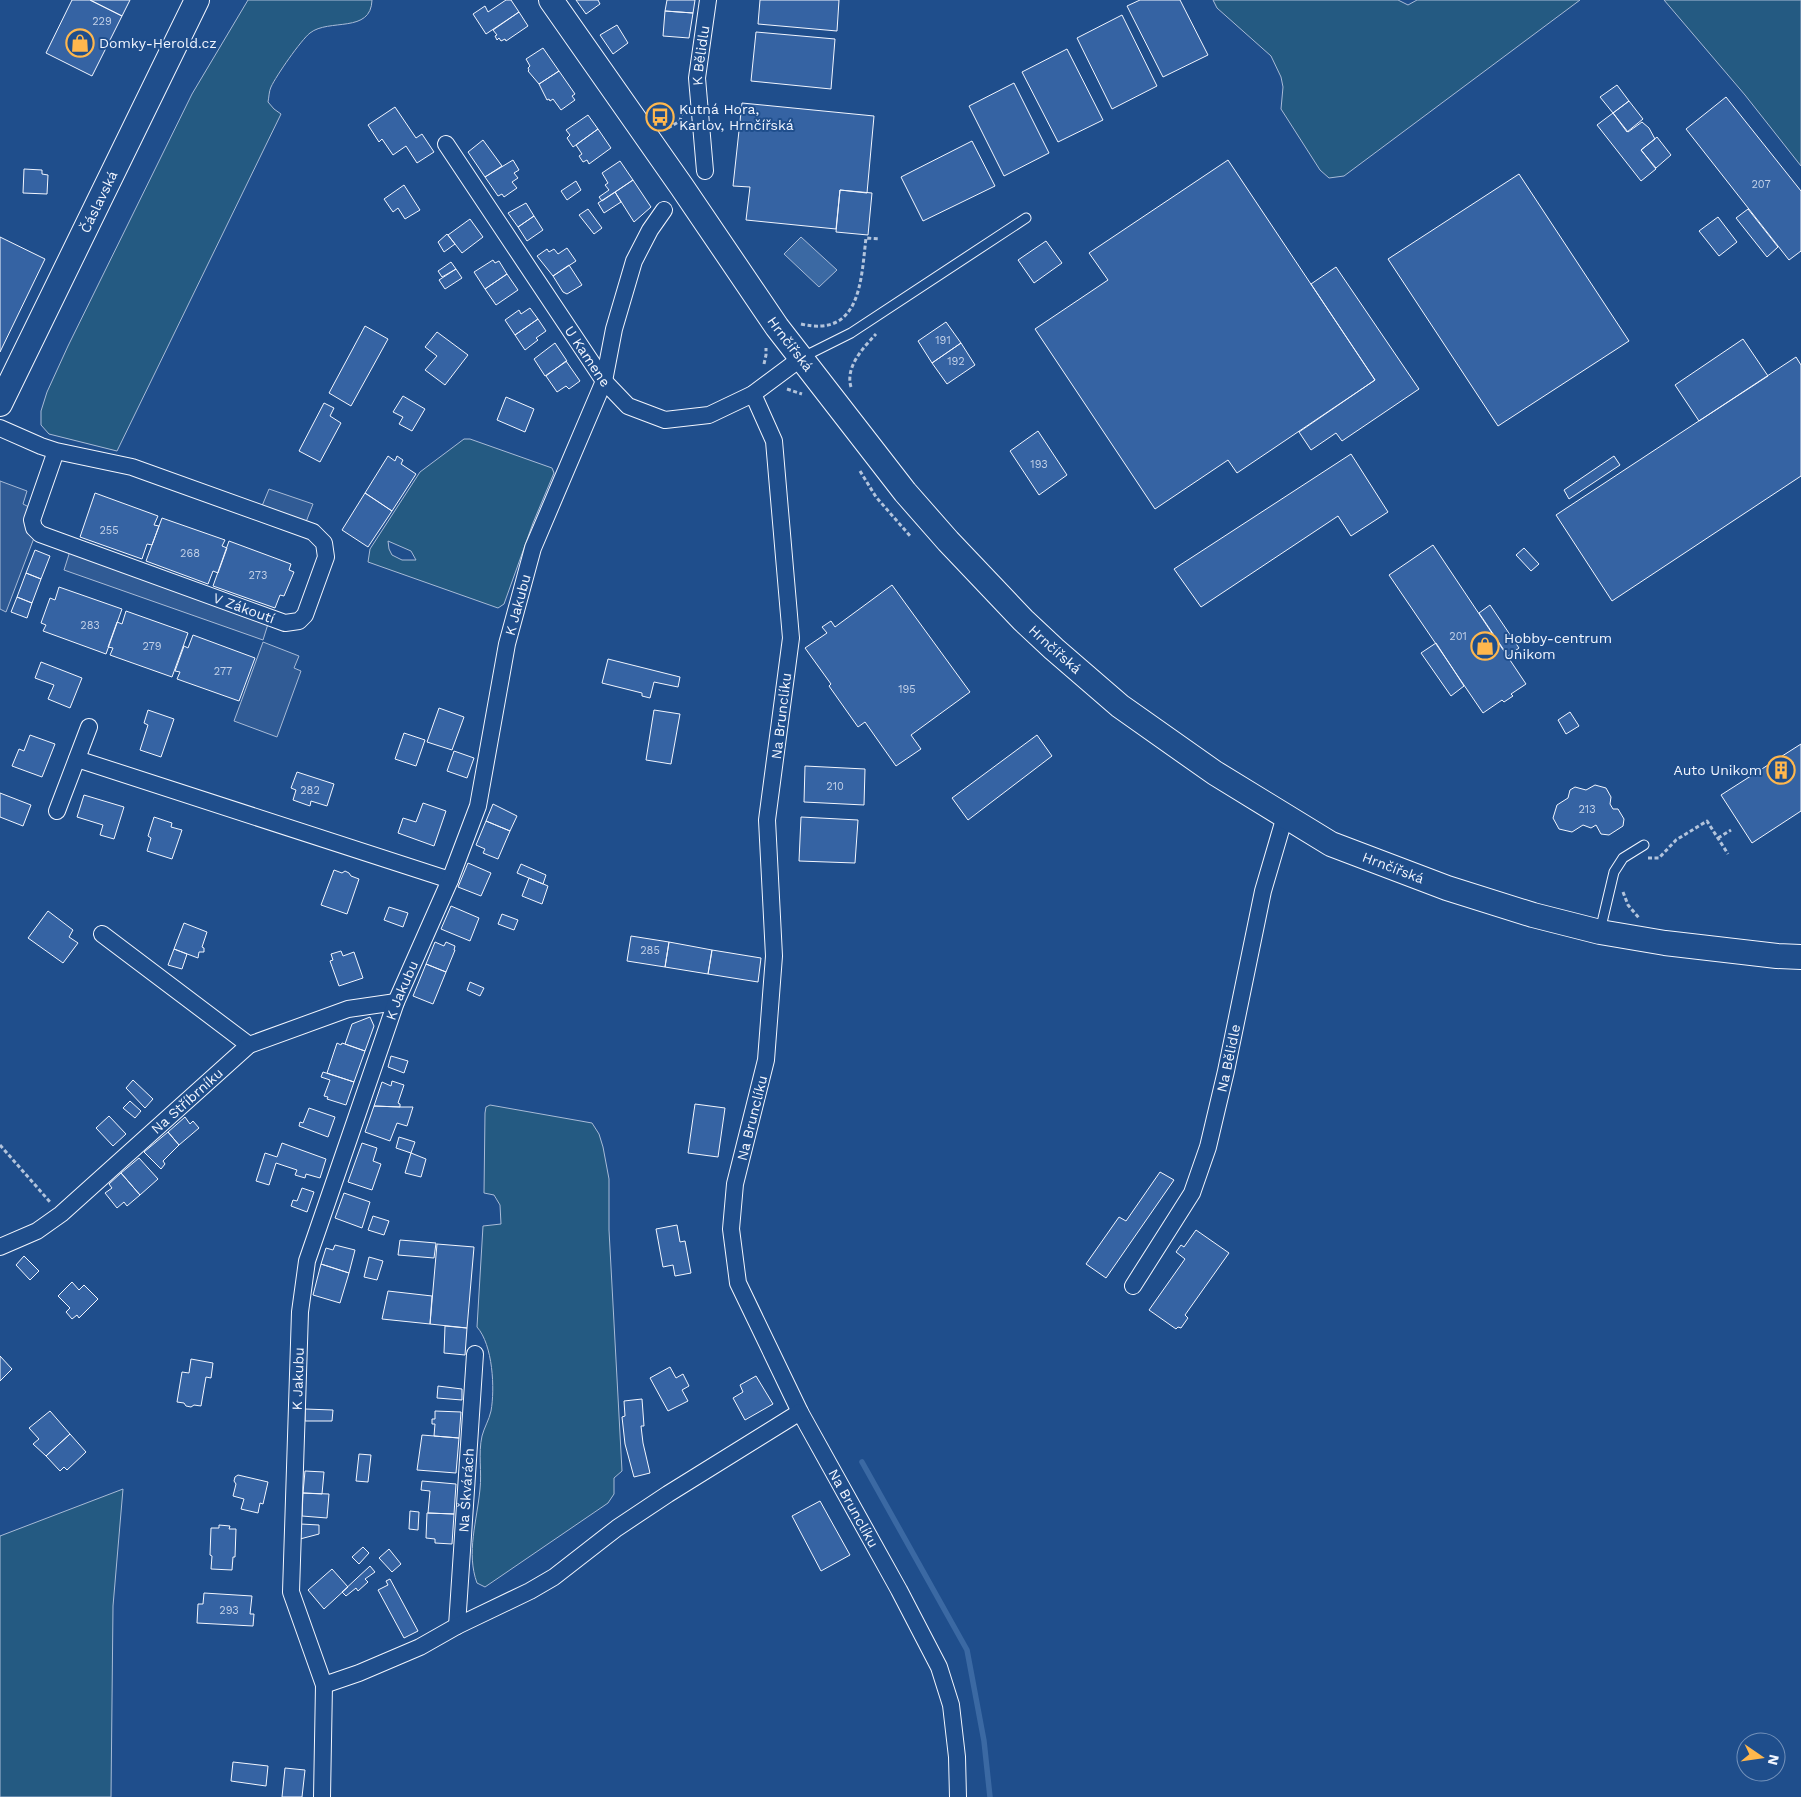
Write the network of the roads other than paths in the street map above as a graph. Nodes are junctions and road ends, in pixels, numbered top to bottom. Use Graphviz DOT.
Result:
graph roads {
  1 [pos="197,0"];
  2 [pos="551,0"];
  3 [pos="708,0"];
  4 [pos="446,144"];
  5 [pos="705,171"];
  6 [pos="664,210"];
  7 [pos="1026,218"];
  8 [pos="800,359"];
  9 [pos="604,381"];
  10 [pos="753,394"];
  11 [pos="0,404"];
  12 [pos="0,428"];
  13 [pos="56,451"];
  14 [pos="89,727"];
  15 [pos="77,759"];
  16 [pos="57,811"];
  17 [pos="1286,816"];
  18 [pos="1644,845"];
  19 [pos="450,880"];
  20 [pos="1600,932"];
  21 [pos="102,934"];
  22 [pos="1801,957"];
  23 [pos="396,1002"];
  24 [pos="249,1045"];
  25 [pos="0,1247"];
  26 [pos="1133,1286"];
  27 [pos="475,1354"];
  28 [pos="800,1412"];
  29 [pos="456,1626"];
  30 [pos="324,1685"];
  31 [pos="322,1797"];
  32 [pos="958,1797"];
  1 -- 11 [label="main road, Čáslavská"];
  2 -- 8 [label="main road, Hrnčířská"];
  3 -- 5 [label="street, K Bělidlu"];
  4 -- 9 [label="street, U Kamene"];
  6 -- 9 [label="street, K Jakubu"];
  7 -- 8 [label="lane"];
  8 -- 10 [label="street, U Kamene"];
  8 -- 17 [label="main road, Hrnčířská"];
  9 -- 10 [label="street, U Kamene"];
  9 -- 19 [label="street, K Jakubu"];
  10 -- 28 [label="street, Na Brunclíku"];
  12 -- 13 [label="street, V Zákoutí"];
  13 -- 13 [label="street, V Zákoutí"];
  14 -- 15 [label="street"];
  15 -- 16 [label="street"];
  15 -- 19 [label="street"];
  17 -- 20 [label="main road, Hrnčířská"];
  17 -- 26 [label="street, Na Bělidle"];
  18 -- 20 [label="lane"];
  19 -- 23 [label="street, K Jakubu"];
  20 -- 22 [label="main road, Hrnčířská"];
  21 -- 24 [label="street"];
  23 -- 24 [label="street, Na Stříbrníku"];
  23 -- 30 [label="street, K Jakubu"];
  24 -- 25 [label="street, Na Stříbrníku"];
  27 -- 29 [label="street, Na Škvárách"];
  28 -- 29 [label="street"];
  28 -- 32 [label="street, Na Brunclíku"];
  29 -- 30 [label="street"];
  30 -- 31 [label="street, K Jakubu"];
}
